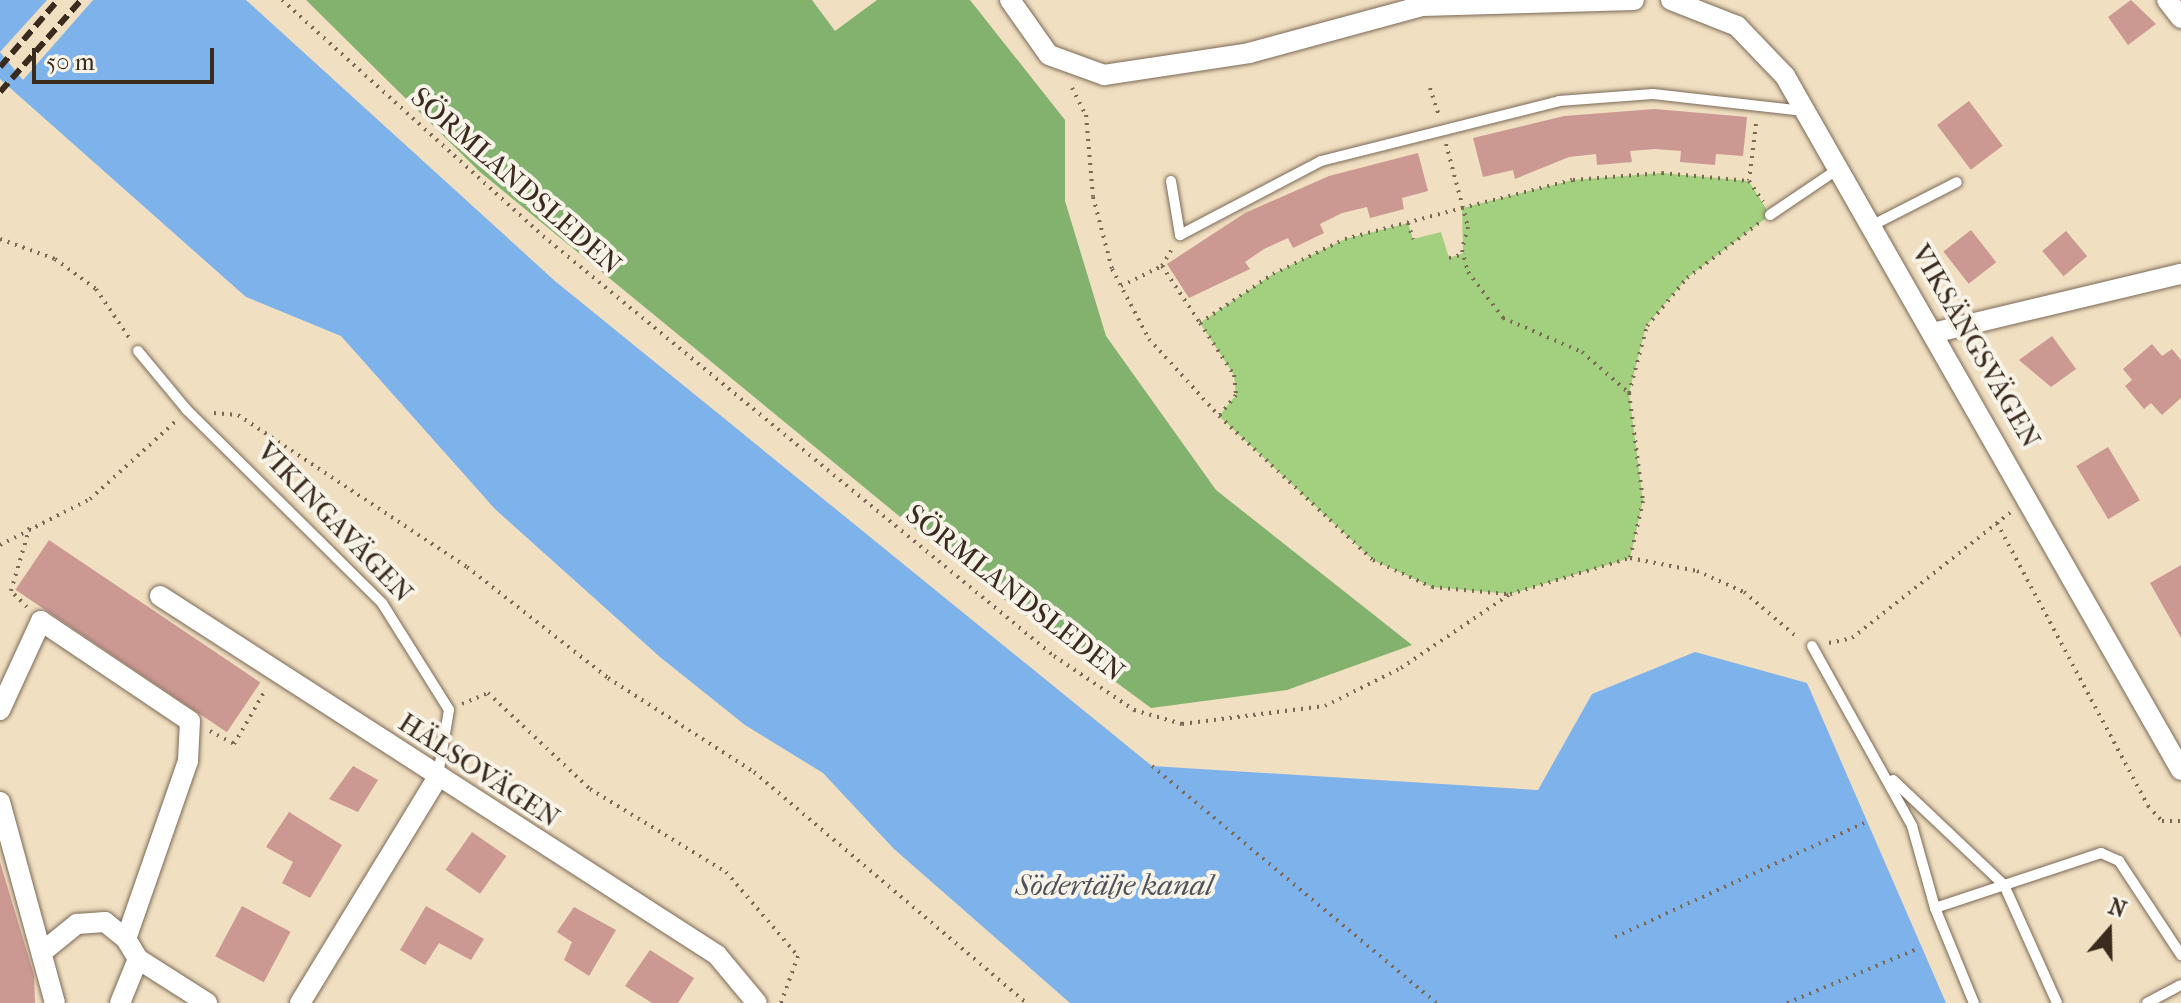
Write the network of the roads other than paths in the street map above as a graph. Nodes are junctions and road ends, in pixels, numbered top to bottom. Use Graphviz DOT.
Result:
graph roads {
  1 [pos="1010,0"];
  2 [pos="1634,0"];
  3 [pos="1671,0"];
  4 [pos="2167,0"];
  5 [pos="2181,18"];
  6 [pos="1806,111"];
  7 [pos="1840,168"];
  8 [pos="1171,181"];
  9 [pos="1957,182"];
  10 [pos="1770,215"];
  11 [pos="1873,225"];
  12 [pos="2181,274"];
  13 [pos="1937,332"];
  14 [pos="138,351"];
  15 [pos="160,596"];
  16 [pos="1812,646"];
  17 [pos="0,710"];
  18 [pos="2181,770"];
  19 [pos="1887,773"];
  20 [pos="438,777"];
  21 [pos="0,802"];
  22 [pos="2004,885"];
  23 [pos="1935,908"];
  24 [pos="126,939"];
  25 [pos="46,949"];
  26 [pos="2181,955"];
  27 [pos="138,959"];
  28 [pos="2181,985"];
  29 [pos="55,1003"];
  30 [pos="120,1003"];
  31 [pos="207,1003"];
  32 [pos="300,1003"];
  33 [pos="757,1003"];
  34 [pos="1974,1003"];
  35 [pos="2057,1003"];
  36 [pos="2147,1003"];
  1 -- 2 [label="street"];
  3 -- 6 [label="street, VIKSÄNGSVÄGEN"];
  4 -- 5 [label="street"];
  6 -- 7 [label="street, VIKSÄNGSVÄGEN"];
  6 -- 8 [label="lane"];
  7 -- 10 [label="lane"];
  7 -- 11 [label="street, VIKSÄNGSVÄGEN"];
  9 -- 11 [label="lane"];
  11 -- 13 [label="street, VIKSÄNGSVÄGEN"];
  12 -- 13 [label="street"];
  13 -- 18 [label="street, VIKSÄNGSVÄGEN"];
  14 -- 20 [label="lane, VIKINGAVÄGEN"];
  15 -- 20 [label="street, HÄLSOVÄGEN"];
  16 -- 19 [label="lane"];
  17 -- 24 [label="street"];
  19 -- 22 [label="lane"];
  19 -- 23 [label="lane"];
  20 -- 32 [label="street"];
  20 -- 33 [label="street, HÄLSOVÄGEN"];
  21 -- 25 [label="street"];
  22 -- 23 [label="lane"];
  22 -- 26 [label="lane"];
  22 -- 35 [label="lane"];
  23 -- 34 [label="lane"];
  24 -- 25 [label="street"];
  24 -- 27 [label="street"];
  25 -- 29 [label="street"];
  27 -- 30 [label="street"];
  27 -- 31 [label="street"];
  28 -- 36 [label="lane"];
}
